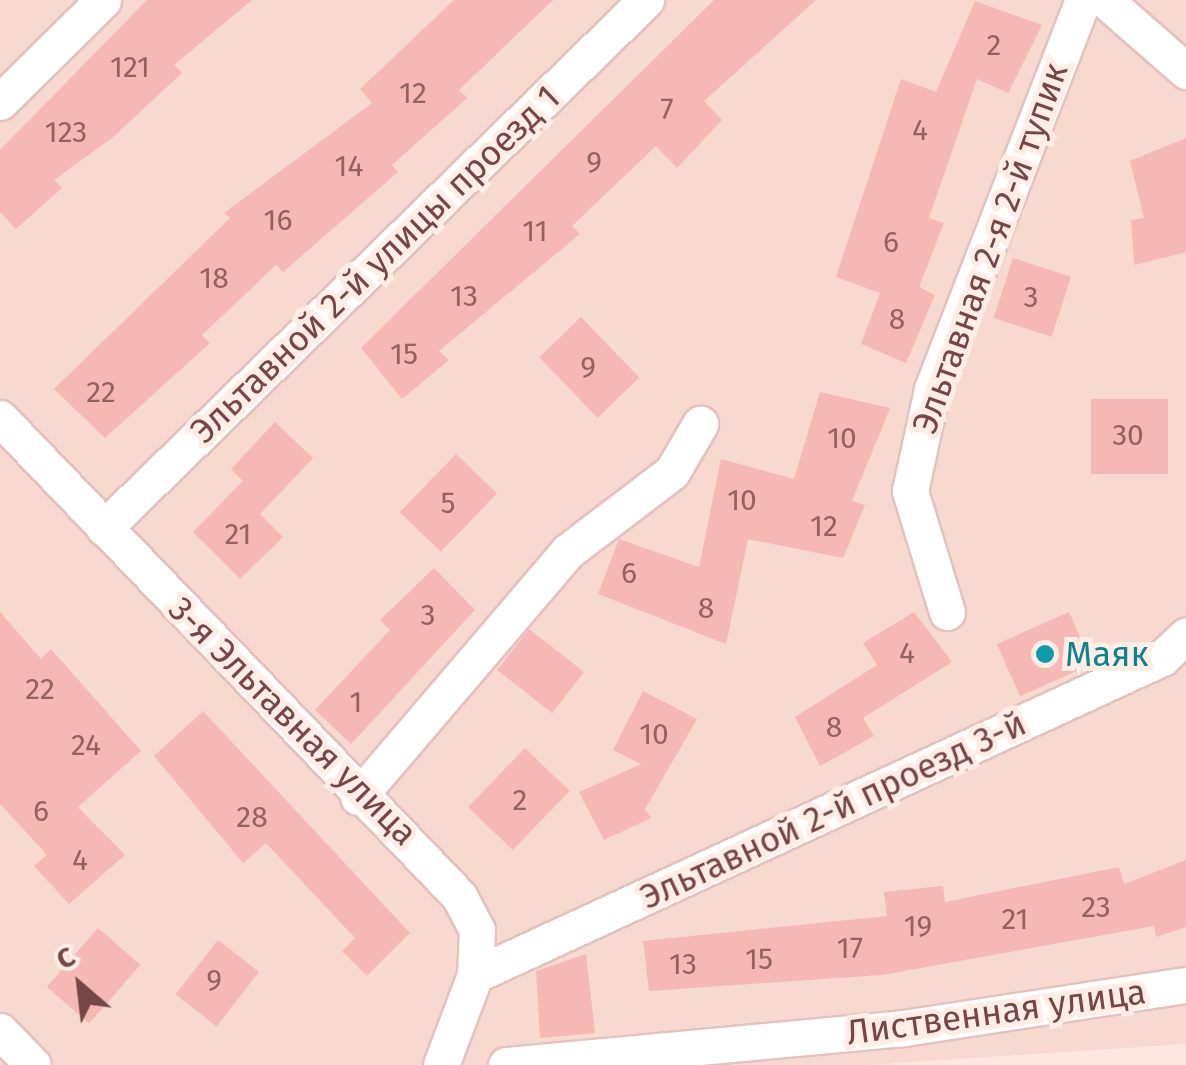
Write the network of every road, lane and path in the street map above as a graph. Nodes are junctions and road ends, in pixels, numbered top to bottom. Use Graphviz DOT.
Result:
graph roads {
  1 [pos="103,0"];
  2 [pos="646,0"];
  3 [pos="1083,0"];
  4 [pos="1106,0"];
  5 [pos="1186,71"];
  6 [pos="0,102"];
  7 [pos="0,418"];
  8 [pos="700,424"];
  9 [pos="104,528"];
  10 [pos="947,612"];
  11 [pos="1186,636"];
  12 [pos="358,797"];
  13 [pos="475,974"];
  14 [pos="1186,984"];
  15 [pos="0,1031"];
  16 [pos="32,1065"];
  17 [pos="442,1065"];
  18 [pos="506,1065"];
  1 -- 6 [label="street"];
  2 -- 9 [label="street, Эльтавной 2-й улицы проезд 1"];
  3 -- 10 [label="street, Эльтавная 2-я 2-й тупик"];
  4 -- 5 [label="street"];
  7 -- 9 [label="street, 3-я Эльтавная улица"];
  8 -- 12 [label="street"];
  9 -- 12 [label="street, 3-я Эльтавная улица"];
  11 -- 13 [label="street, Эльтавной 2-й проезд 3-й"];
  12 -- 13 [label="street, 3-я Эльтавная улица"];
  13 -- 17 [label="street, 3-я Эльтавная улица"];
  14 -- 18 [label="street, Лиственная улица"];
  15 -- 16 [label="street"];
}
